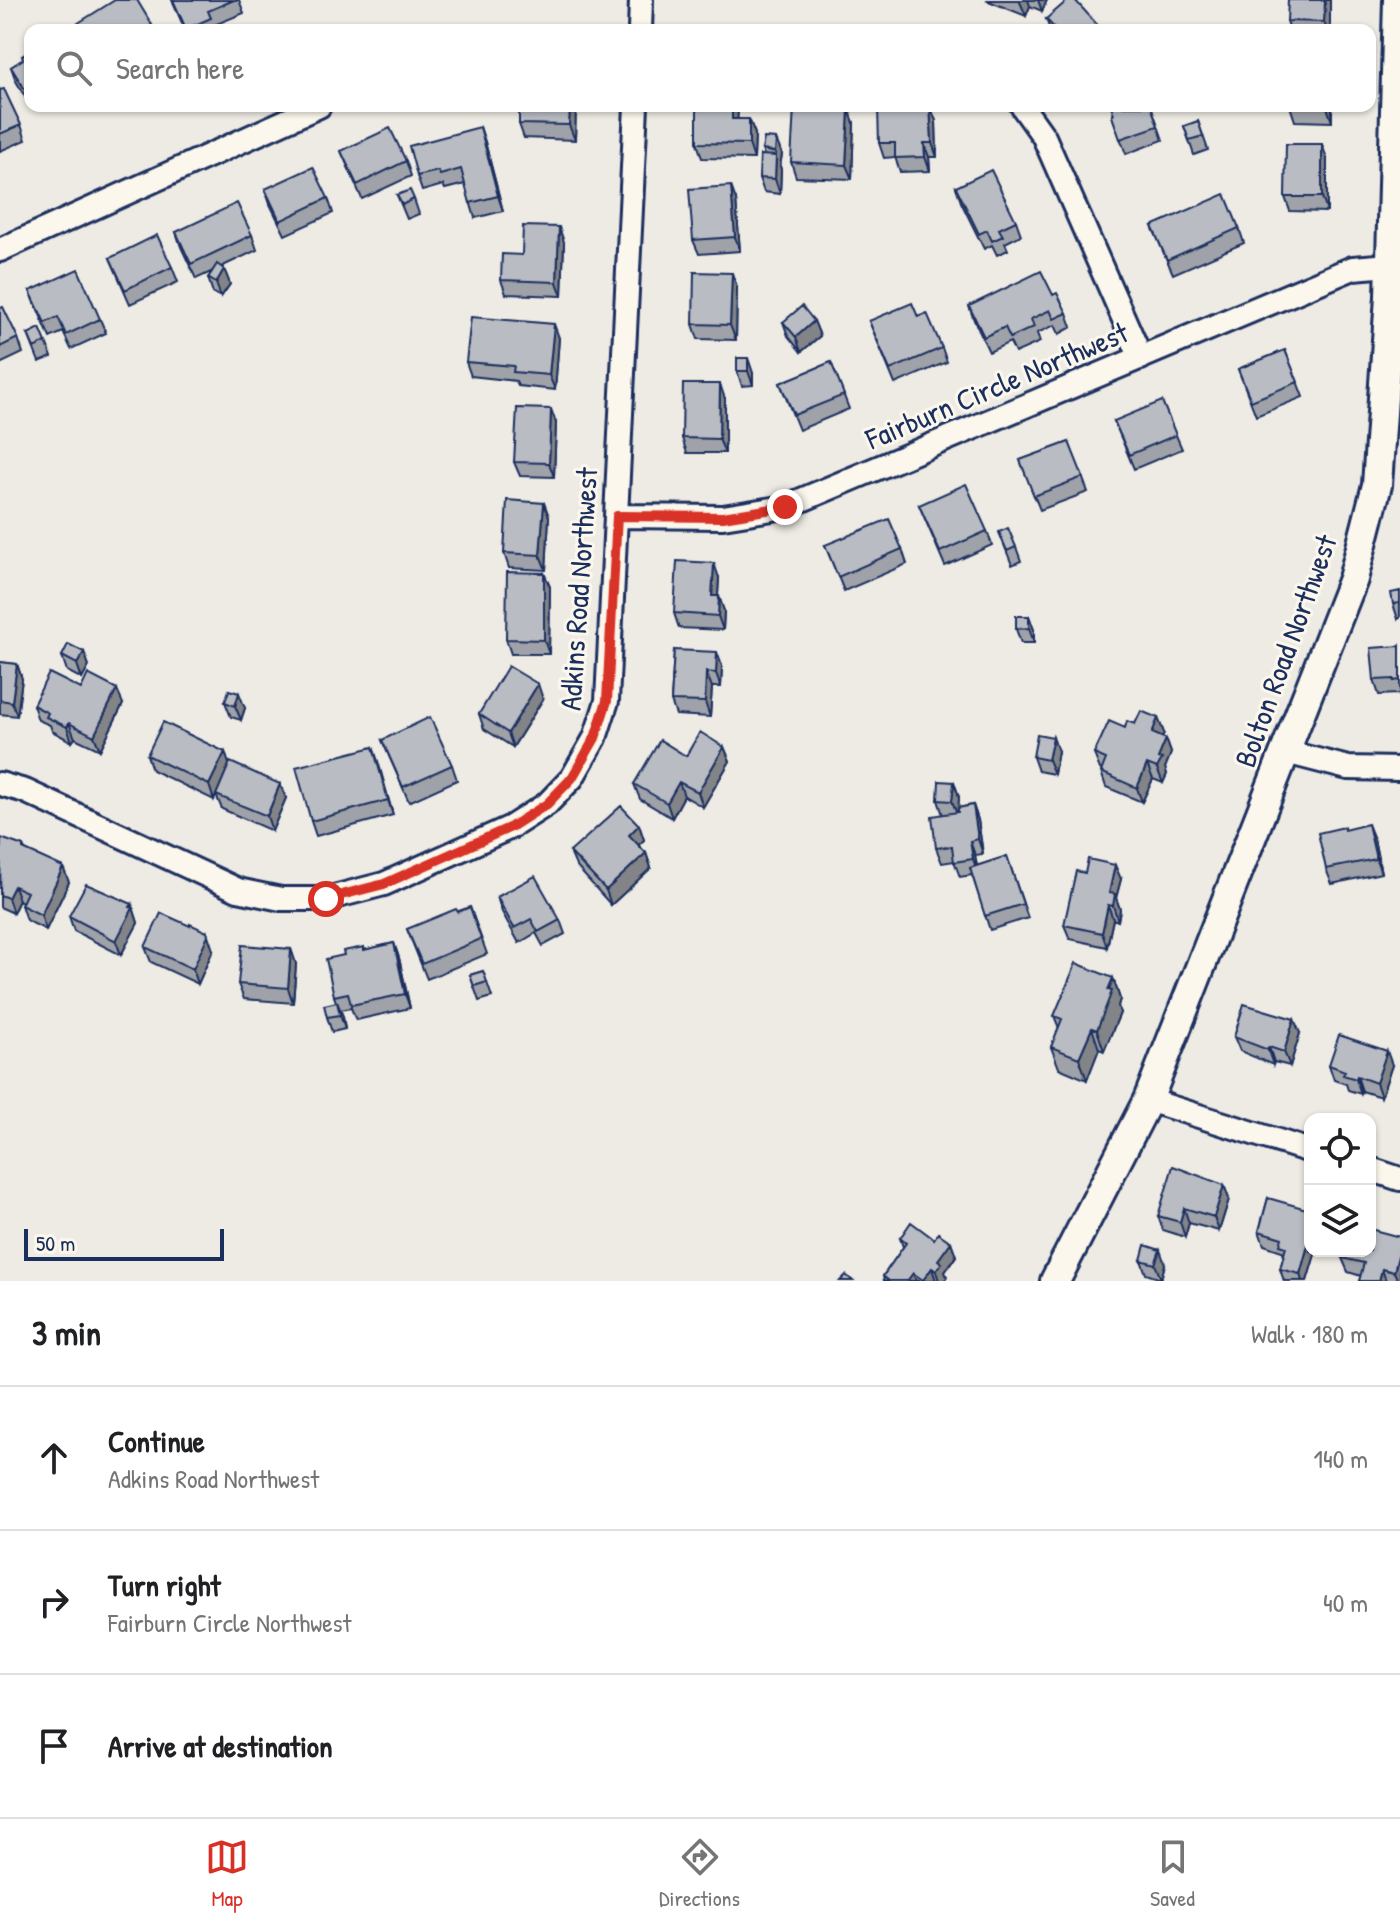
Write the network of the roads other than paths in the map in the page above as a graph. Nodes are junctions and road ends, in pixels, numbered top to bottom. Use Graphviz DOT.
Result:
graph roads {
  1 [pos="641,0"];
  2 [pos="1398,0"];
  3 [pos="640,24"];
  4 [pos="306,112"];
  5 [pos="636,112"];
  6 [pos="1026,112"];
  7 [pos="0,250"];
  8 [pos="1390,265"];
  9 [pos="1141,358"];
  10 [pos="617,516"];
  11 [pos="1286,752"];
  12 [pos="1400,769"];
  13 [pos="0,784"];
  14 [pos="1148,1100"];
  15 [pos="1304,1149"];
  16 [pos="1376,1171"];
  17 [pos="1400,1179"];
  18 [pos="1055,1281"];
  1 -- 3 [label="street"];
  2 -- 8 [label="street, Bolton Road Northwest"];
  4 -- 7 [label="street"];
  5 -- 10 [label="street, Adkins Road Northwest"];
  6 -- 9 [label="street"];
  8 -- 9 [label="street, Fairburn Circle Northwest"];
  8 -- 11 [label="street, Bolton Road Northwest"];
  9 -- 10 [label="street, Fairburn Circle Northwest"];
  10 -- 13 [label="street, Adkins Road Northwest"];
  11 -- 12 [label="street"];
  11 -- 14 [label="street, Bolton Road Northwest"];
  14 -- 15 [label="street"];
  14 -- 18 [label="street, Bolton Road Northwest"];
  16 -- 17 [label="street"];
}
